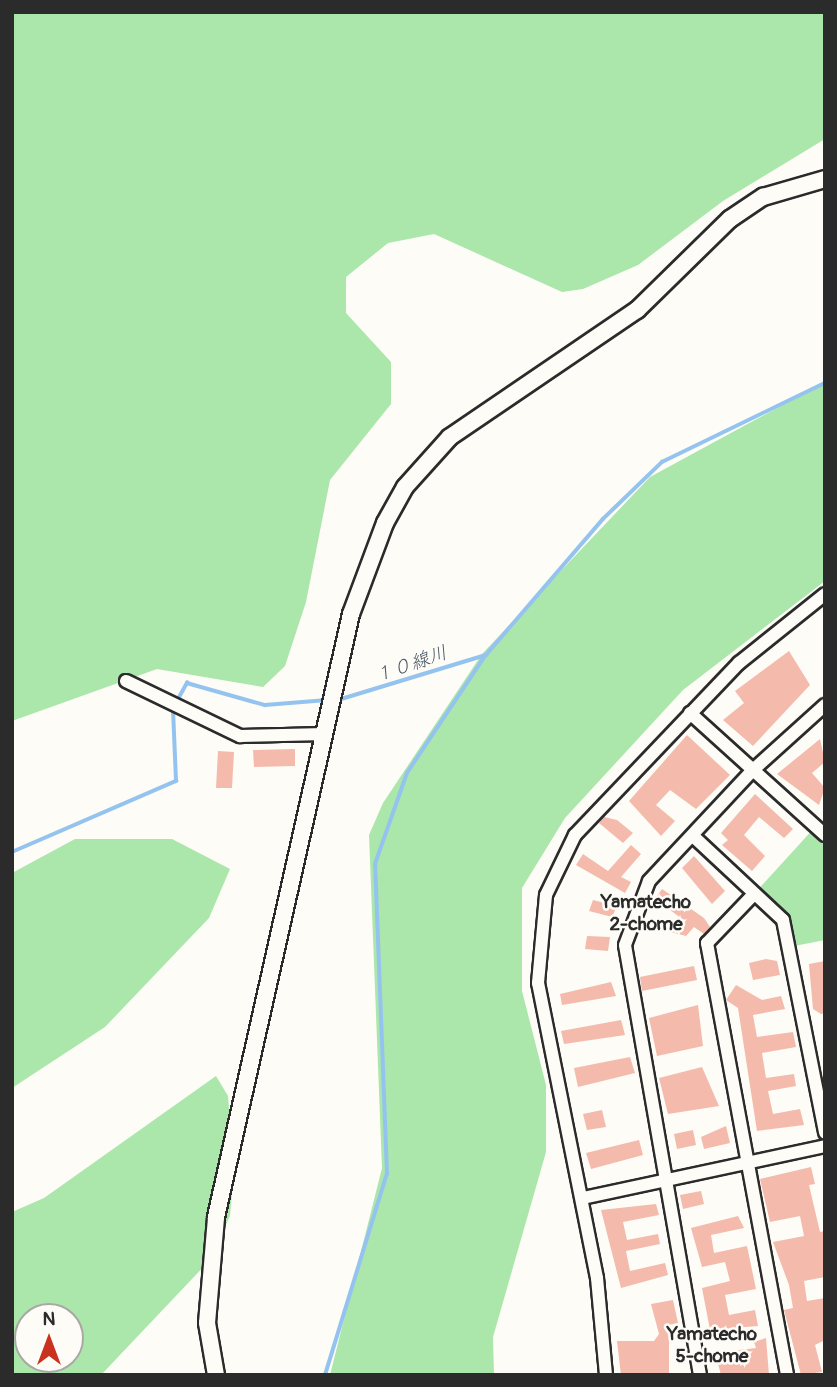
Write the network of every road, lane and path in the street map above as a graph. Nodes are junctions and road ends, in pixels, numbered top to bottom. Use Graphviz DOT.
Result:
graph roads {
  1 [pos="825,179"];
  2 [pos="825,594"];
  3 [pos="126,681"];
  4 [pos="825,705"];
  5 [pos="690,713"];
  6 [pos="325,734"];
  7 [pos="753,770"];
  8 [pos="822,827"];
  9 [pos="693,836"];
  10 [pos="754,894"];
  11 [pos="825,1133"];
  12 [pos="825,1146"];
  13 [pos="747,1162"];
  14 [pos="666,1179"];
  15 [pos="583,1198"];
  16 [pos="216,1375"];
  17 [pos="606,1375"];
  18 [pos="700,1375"];
  19 [pos="787,1375"];
  1 -- 6 [label="street"];
  2 -- 5 [label="street"];
  3 -- 6 [label="street"];
  4 -- 7 [label="street"];
  5 -- 7 [label="street"];
  5 -- 15 [label="street"];
  6 -- 16 [label="street"];
  7 -- 8 [label="street"];
  7 -- 9 [label="street"];
  9 -- 10 [label="street"];
  9 -- 14 [label="street"];
  10 -- 11 [label="street"];
  10 -- 13 [label="street"];
  12 -- 13 [label="street"];
  13 -- 14 [label="street"];
  13 -- 19 [label="street"];
  14 -- 15 [label="street"];
  14 -- 18 [label="street"];
  15 -- 17 [label="street"];
}
